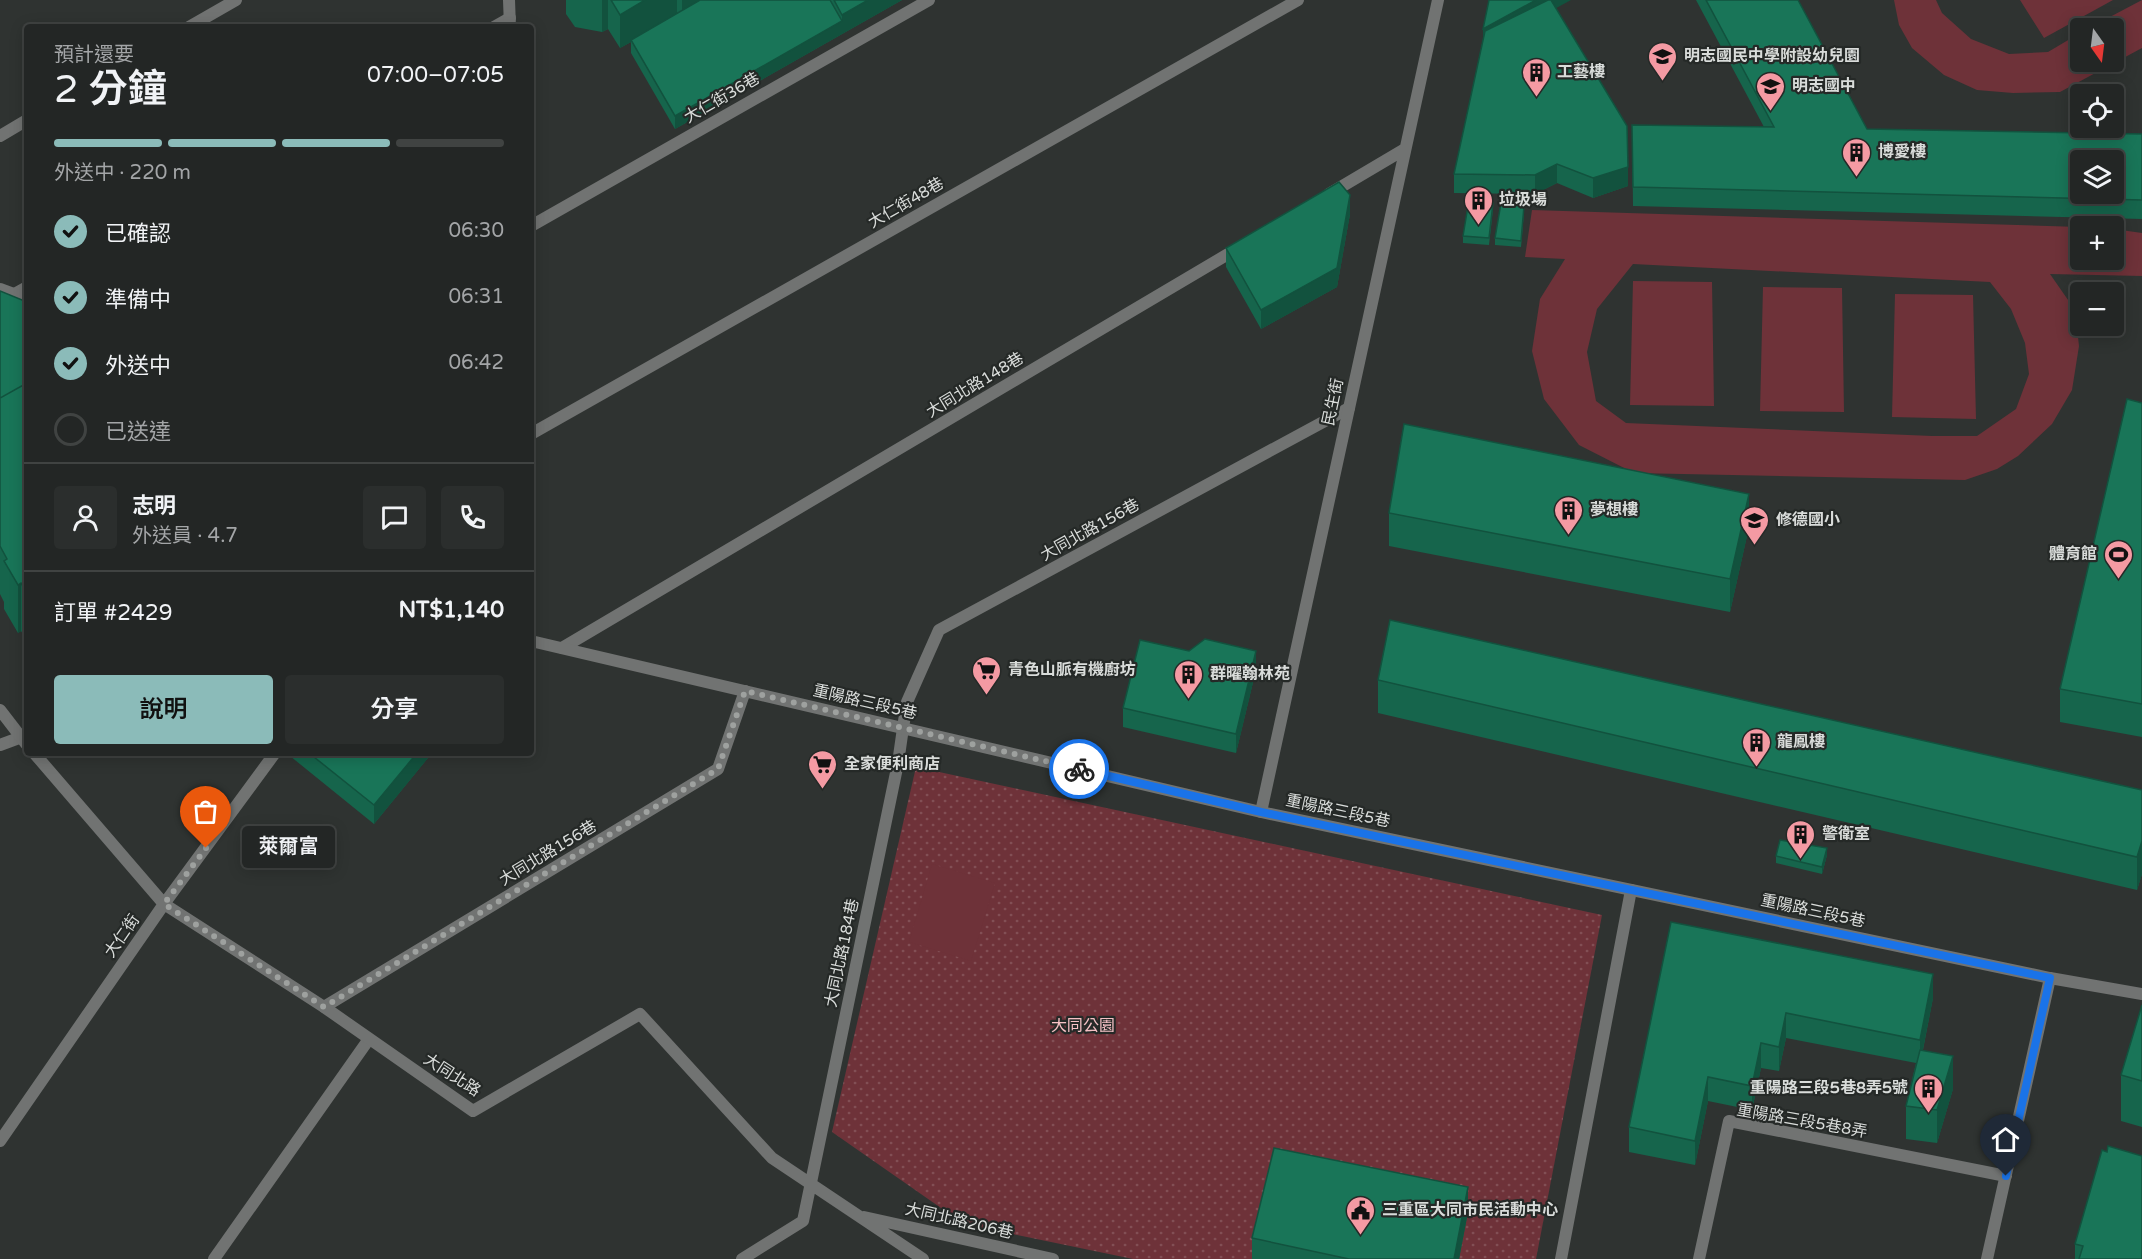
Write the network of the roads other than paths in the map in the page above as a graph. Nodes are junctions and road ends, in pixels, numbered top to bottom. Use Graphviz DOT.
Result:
graph roads {
  1 [pos="236,0"];
  2 [pos="929,0"];
  3 [pos="1298,0"];
  4 [pos="1438,0"];
  5 [pos="511,1"];
  6 [pos="510,23"];
  7 [pos="194,24"];
  8 [pos="24,122"];
  9 [pos="0,136"];
  10 [pos="1405,149"];
  11 [pos="1323,198"];
  12 [pos="534,224"];
  13 [pos="1251,240"];
  14 [pos="0,288"];
  15 [pos="24,289"];
  16 [pos="14,294"];
  17 [pos="24,298"];
  18 [pos="0,302"];
  19 [pos="1349,408"];
  20 [pos="534,432"];
  21 [pos="534,642"];
  22 [pos="562,648"];
  23 [pos="745,691"];
  24 [pos="0,710"];
  25 [pos="903,728"];
  26 [pos="24,738"];
  27 [pos="24,739"];
  28 [pos="0,745"];
  29 [pos="37,756"];
  30 [pos="273,756"];
  31 [pos="1261,812"];
  32 [pos="1631,890"];
  33 [pos="164,904"];
  34 [pos="2050,978"];
  35 [pos="2142,994"];
  36 [pos="324,1007"];
  37 [pos="369,1039"];
  38 [pos="0,1141"];
  39 [pos="2006,1176"];
  40 [pos="810,1184"];
  41 [pos="857,1215"];
  42 [pos="214,1259"];
  43 [pos="742,1259"];
  44 [pos="923,1259"];
  45 [pos="1053,1259"];
  46 [pos="1561,1259"];
  47 [pos="1699,1259"];
  48 [pos="1987,1259"];
  1 -- 7 [label="street"];
  2 -- 12 [label="street, 大仁街36巷"];
  3 -- 20 [label="street, 大仁街48巷"];
  4 -- 10 [label="street, 民生街"];
  5 -- 6 [label="street"];
  8 -- 9 [label="street"];
  10 -- 11 [label="street"];
  10 -- 19 [label="street, 民生街"];
  13 -- 22 [label="street, 大同北路148巷"];
  14 -- 16 [label="street"];
  15 -- 16 [label="street"];
  16 -- 17 [label="street"];
  16 -- 18 [label="street"];
  19 -- 25 [label="street, 大同北路156巷"];
  19 -- 31 [label="street, 民生街"];
  21 -- 22 [label="street, 重陽路三段5巷"];
  22 -- 23 [label="street, 重陽路三段5巷"];
  23 -- 25 [label="street, 重陽路三段5巷"];
  23 -- 36 [label="street, 大同北路156巷"];
  24 -- 26 [label="street"];
  25 -- 31 [label="street, 重陽路三段5巷"];
  25 -- 40 [label="street, 大同北路184巷"];
  27 -- 28 [label="street"];
  29 -- 33 [label="street, 大同北路"];
  30 -- 33 [label="street, 大仁街"];
  31 -- 32 [label="street, 重陽路三段5巷"];
  32 -- 34 [label="street, 重陽路三段5巷"];
  32 -- 46 [label="street"];
  33 -- 36 [label="street, 大同北路"];
  33 -- 38 [label="street, 大仁街"];
  34 -- 35 [label="street, 重陽路三段5巷"];
  34 -- 39 [label="street"];
  36 -- 37 [label="street, 大同北路"];
  37 -- 40 [label="street, 大同北路"];
  37 -- 42 [label="street"];
  39 -- 47 [label="street, 重陽路三段5巷8弄"];
  39 -- 48 [label="street"];
  40 -- 41 [label="street, 大同北路"];
  40 -- 43 [label="street, 大同北路184巷"];
  41 -- 44 [label="street, 大同北路"];
  41 -- 45 [label="street, 大同北路206巷"];
}
